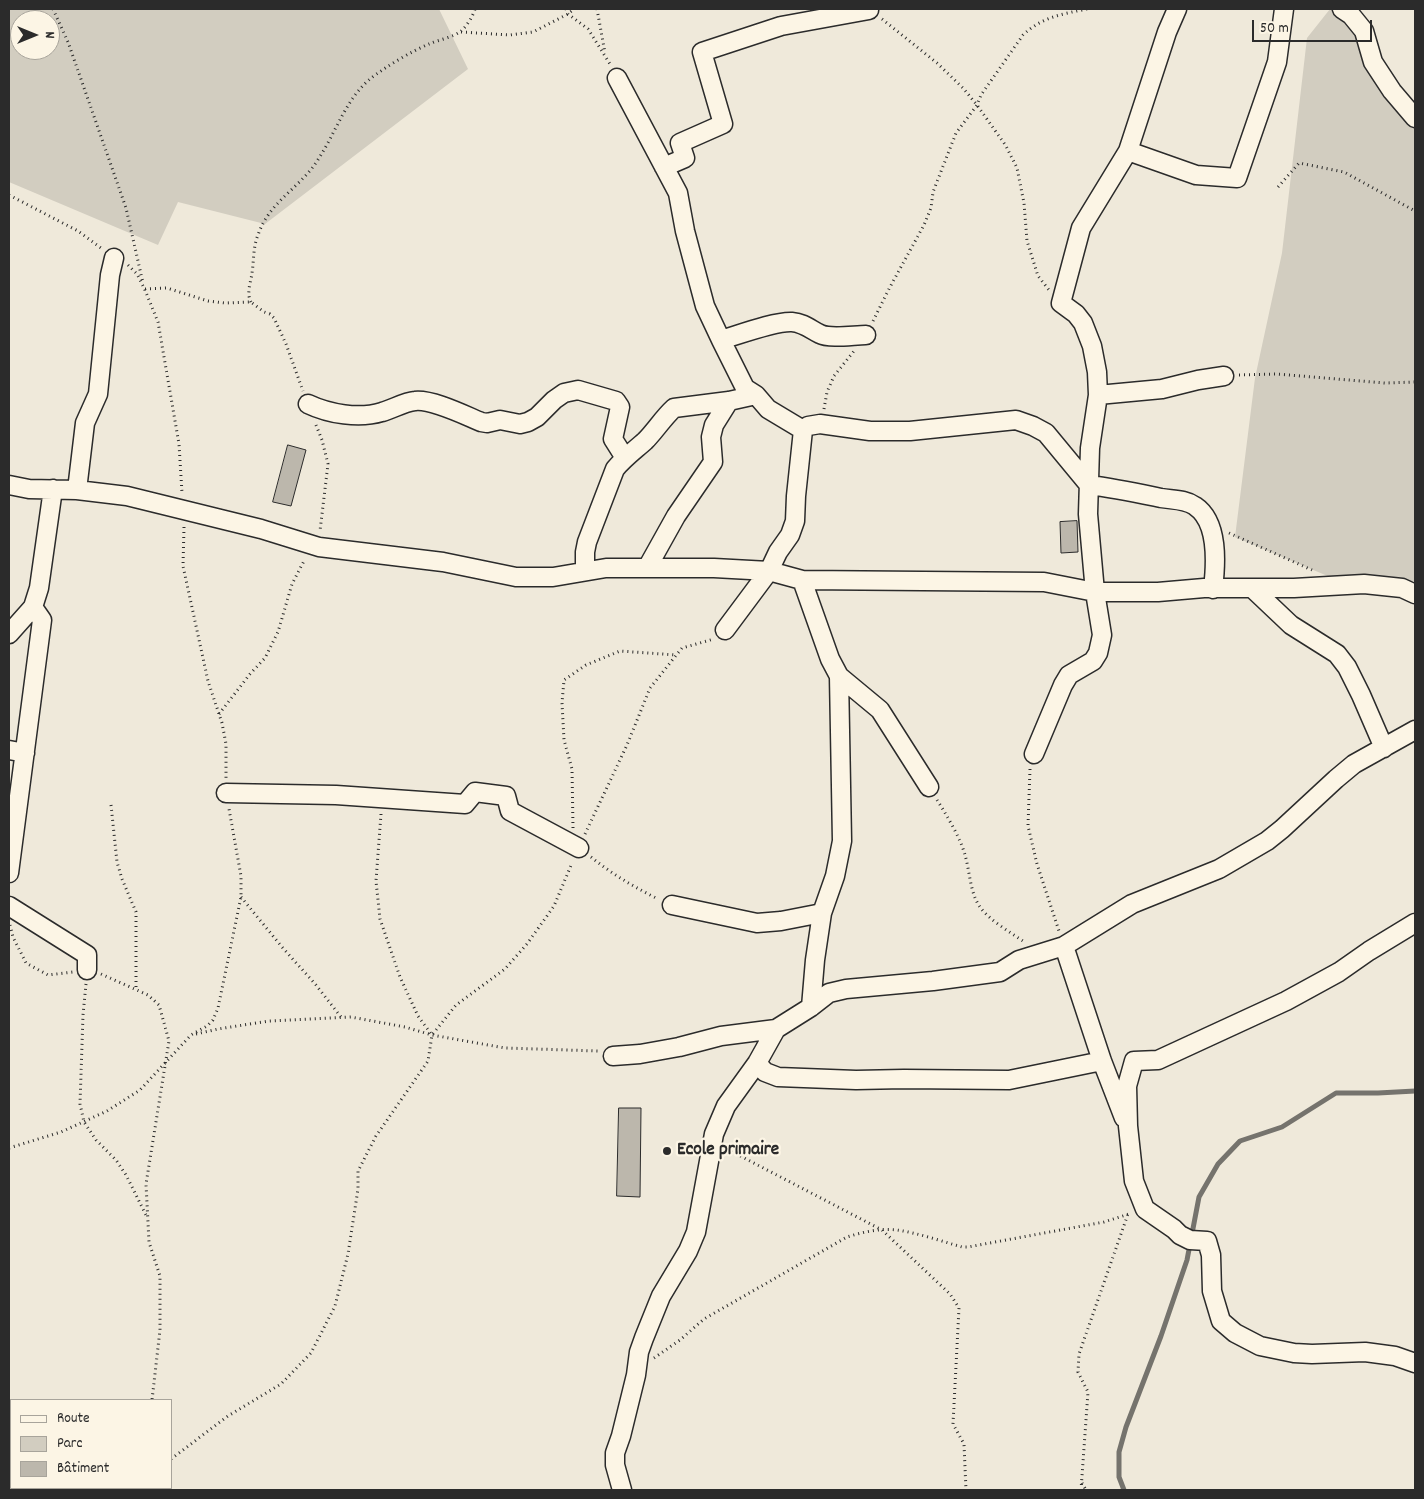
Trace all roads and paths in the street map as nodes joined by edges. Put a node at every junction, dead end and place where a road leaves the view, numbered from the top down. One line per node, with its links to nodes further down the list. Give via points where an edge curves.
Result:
1 (52, 9): 23 (path, via 68,42 126,208)
2 (475, 9): 12 (path)
3 (566, 9): 11 (path)
4 (574, 9): 11 (path)
5 (597, 9): 13 (path)
6 (1087, 9): 15 (path, via 1057,14 1030,28)
7 (1177, 9): 17 (street)
8 (1284, 9): 17 (street, via 1277,62 1237,178 1196,175)
9 (1342, 9): 16 (street, via 1364,31 1373,62)
10 (872, 12): 15 (path, via 937,63); 18 (street, via 782,26 702,52 723,124 680,143 685,158)
11 (568, 14): 12 (path, via 533,32 510,35); 13 (path, via 588,29)
12 (460, 32): 24 (path, via 406,56 370,79 353,96 310,172 275,204 265,219 254,249 248,298)
13 (605, 56): 14 (path)
14 (617, 78): 18 (street)
15 (977, 105): 25 (path, via 1006,146 1017,168 1024,203 1026,241 1038,276); 26 (path, via 956,133 924,225)
16 (1415, 117)
17 (1128, 151): 25 (street, via 1081,228)
18 (664, 167): 27 (street, via 678,193 705,306)
19 (1278, 187): 21 (path, via 1299,163 1319,166 1344,172)
20 (9, 196): 22 (path, via 78,231)
21 (1415, 211)
22 (114, 258): 23 (path, via 130,266); 39 (street, via 98,394 84,423)
23 (145, 290): 24 (path, via 159,287 208,301); 40 (path, via 158,322 168,376)
24 (251, 302): 33 (path, via 274,318)
25 (1062, 303): 31 (street, via 1083,323 1092,346)
26 (866, 335): 27 (street, via 821,335 802,324 789,322); 34 (path, via 834,376)
27 (721, 340): 30 (street, via 745,388)
28 (1224, 376): 29 (path, via 1278,374 1385,383); 31 (street, via 1162,389)
29 (1415, 382)
30 (756, 395): 32 (street); 34 (street, via 768,408)
31 (1098, 395): 37 (street, via 1090,448)
32 (729, 401): 35 (street, via 674,408); 43 (street, via 714,425 711,437 713,462 676,516)
33 (308, 404): 35 (street, via 336,412 367,415 415,401 429,402 481,422 500,420 520,424 537,417 564,393 578,390 616,401 620,407 612,439); 42 (path, via 328,464)
34 (811, 427): 37 (street, via 910,431 1016,420 1046,433); 46 (street, via 796,496 795,521)
35 (625, 458): 45 (street, via 616,469 591,530 584,552)
36 (9, 485): 38 (street)
37 (1089, 485): 41 (street, via 1182,500 1196,506); 50 (street, via 1088,514)
38 (53, 489): 39 (street); 52 (street, via 39,588)
39 (77, 490): 40 (street, via 127,496)
40 (185, 511): 42 (street); 57 (path, via 183,566 208,681)
41 (1209, 521): 44 (path, via 1235,537); 48 (street, via 1215,553)
42 (318, 547): 45 (street, via 443,562 516,577 553,577); 57 (path, via 304,560 292,584 278,632 265,658)
43 (647, 568): 45 (street); 46 (street)
44 (1313, 570)
45 (584, 571)
46 (769, 571): 47 (street); 53 (street)
47 (802, 580): 50 (street, via 1044,582); 56 (street)
48 (1213, 589): 49 (street); 50 (street)
49 (1253, 589): 51 (street, via 1364,584 1402,588); 59 (street, via 1292,625 1337,654 1347,667)
50 (1095, 592): 61 (street, via 1102,636 1098,653 1093,661 1069,675)
51 (1415, 594)
52 (33, 607): 54 (street); 60 (street, via 42,620)
53 (725, 630): 55 (path, via 720,637 682,648)
54 (9, 634)
55 (677, 655): 66 (path, via 650,688); 66 (path, via 620,651 586,665 564,680 564,740 572,769 573,830)
56 (839, 676): 62 (street, via 880,710); 71 (street, via 842,841 835,876)
57 (219, 714): 63 (path, via 226,744)
58 (1415, 730): 59 (street)
59 (1384, 748): 74 (street, via 1336,778 1267,841 1219,869 1132,904)
60 (17, 751): 67 (street)
61 (1034, 754): 74 (path, via 1030,763 1028,826)
62 (929, 787): 75 (path, via 945,811 965,853 980,908)
63 (226, 793): 64 (street); 68 (path, via 240,876)
64 (382, 798): 66 (street, via 465,804 474,792 506,796 510,811); 82 (path, via 376,881 380,919 400,977 418,1016)
65 (111, 805): 77 (path, via 117,862 136,912)
66 (579, 848): 69 (path, via 611,873); 82 (path, via 554,906 527,944 505,969 456,1006)
67 (9, 873)
68 (240, 896): 79 (path); 81 (path, via 218,1008 207,1026)
69 (672, 905): 71 (street, via 757,923)
70 (9, 906): 76 (street, via 87,955)
71 (822, 913): 78 (street)
72 (9, 920): 76 (path, via 13,937 26,963 48,975)
73 (1415, 923): 88 (street, via 1286,1001 1158,1060 1134,1061 1127,1086)
74 (1064, 946): 75 (street); 84 (street)
75 (1040, 953): 78 (street, via 1019,960 1000,972 846,989 829,993)
76 (87, 970): 77 (path); 87 (path, via 80,1104)
77 (136, 989): 85 (path, via 159,1005 169,1041)
78 (811, 1006): 80 (street)
79 (341, 1017): 81 (path, via 269,1021); 82 (path, via 405,1027)
80 (776, 1029): 83 (street); 86 (street)
81 (191, 1035): 85 (path)
82 (432, 1035): 83 (path, via 505,1048 596,1050); 98 (path, via 428,1061 376,1136 358,1171 348,1254 335,1306 311,1353 281,1384 228,1416)
83 (613, 1056)
84 (1102, 1061): 86 (street, via 1009,1080 778,1077 764,1072); 88 (street)
85 (165, 1064): 87 (path, via 140,1090); 93 (path, via 146,1184)
86 (757, 1064): 89 (street, via 726,1106)
87 (84, 1122): 90 (path); 93 (path, via 126,1175)
88 (1128, 1126): 91 (street)
89 (714, 1134): 94 (path, via 720,1144); 100 (street, via 696,1232 688,1252 661,1296 639,1352 615,1453)
90 (9, 1148)
91 (1134, 1181): 92 (path); 96 (street, via 1145,1209 1180,1235 1190,1240 1207,1241 1211,1255 1212,1291 1221,1321 1235,1333 1260,1346 1294,1353 1365,1352 1395,1356)
92 (1129, 1214): 94 (path, via 1104,1222 968,1247 898,1230); 99 (path, via 1079,1354 1078,1372 1088,1392)
93 (148, 1220): 97 (path, via 149,1242 160,1276 160,1330)
94 (882, 1230): 95 (path, via 846,1237 704,1319); 101 (path, via 950,1294 959,1308 953,1424 964,1444)
95 (649, 1363)
96 (1415, 1363)
97 (152, 1399)
98 (172, 1457)
99 (1082, 1483): 102 (path); 103 (path)
100 (622, 1490)
101 (966, 1490)
102 (1080, 1490)
103 (1086, 1490)

